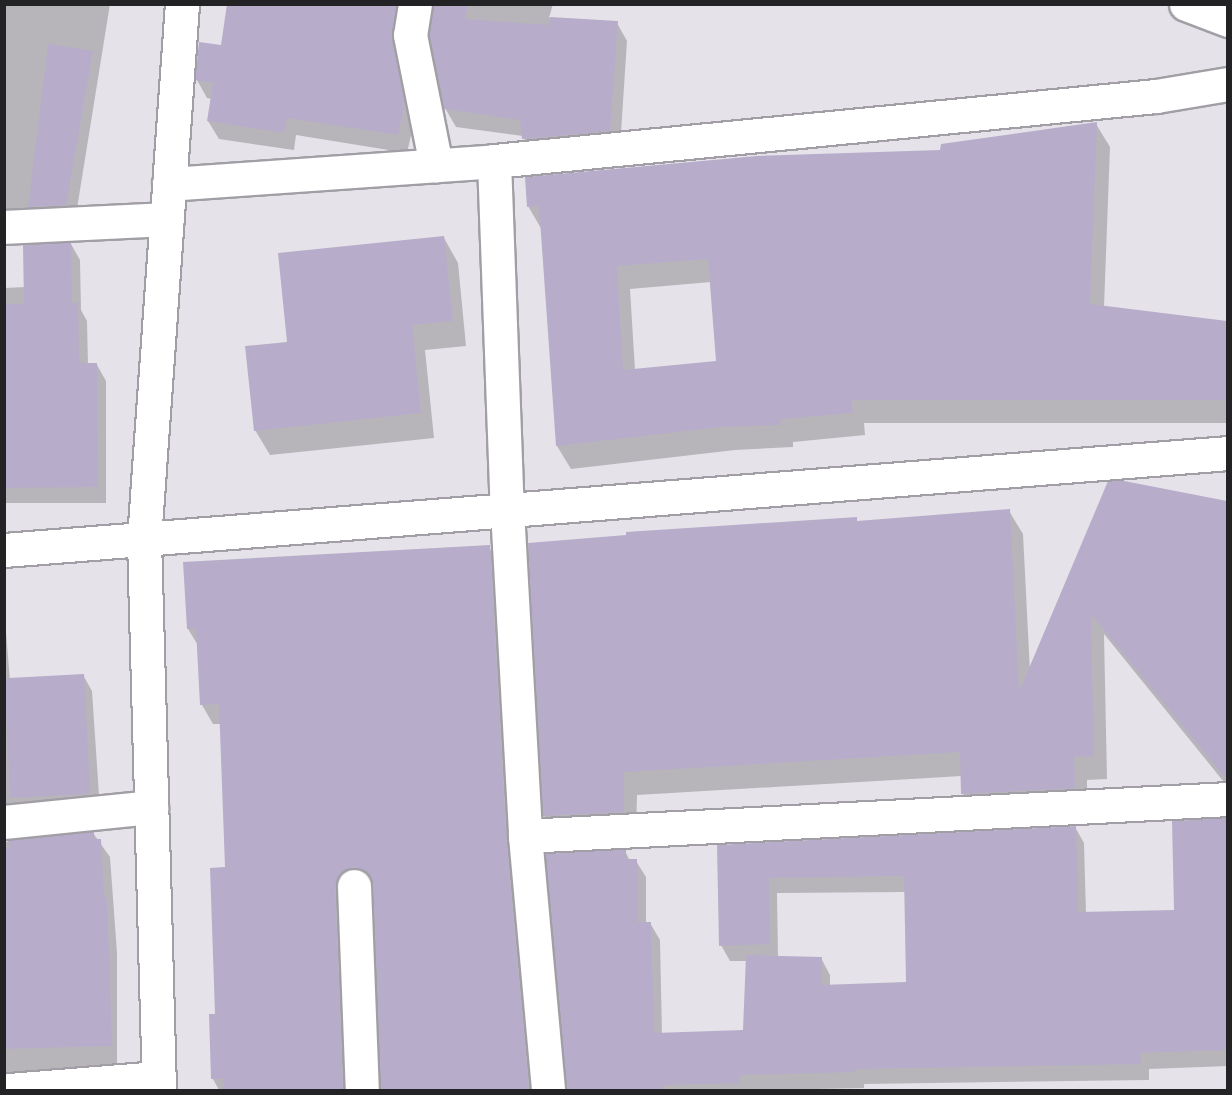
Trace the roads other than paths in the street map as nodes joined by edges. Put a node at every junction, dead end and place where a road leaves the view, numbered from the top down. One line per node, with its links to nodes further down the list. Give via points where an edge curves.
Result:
1 (182, 4): 8 (street)
2 (415, 4): 7 (street, via 410,35)
3 (1186, 4): 4 (street)
4 (1227, 20)
5 (1227, 84): 6 (street, via 1156,96)
6 (494, 161): 7 (street); 12 (street)
7 (436, 165): 8 (street)
8 (169, 184): 9 (street)
9 (167, 219): 10 (street); 13 (street)
10 (4, 227)
11 (1227, 453): 12 (street)
12 (507, 510): 13 (street); 18 (street)
13 (144, 539): 14 (street); 16 (street)
14 (4, 550)
15 (1227, 800): 18 (street)
16 (151, 807): 17 (street); 20 (street)
17 (4, 822)
18 (525, 836): 23 (street)
19 (354, 886): 22 (street)
20 (159, 1084): 21 (street)
21 (9, 1090)
22 (362, 1090)
23 (548, 1090)

